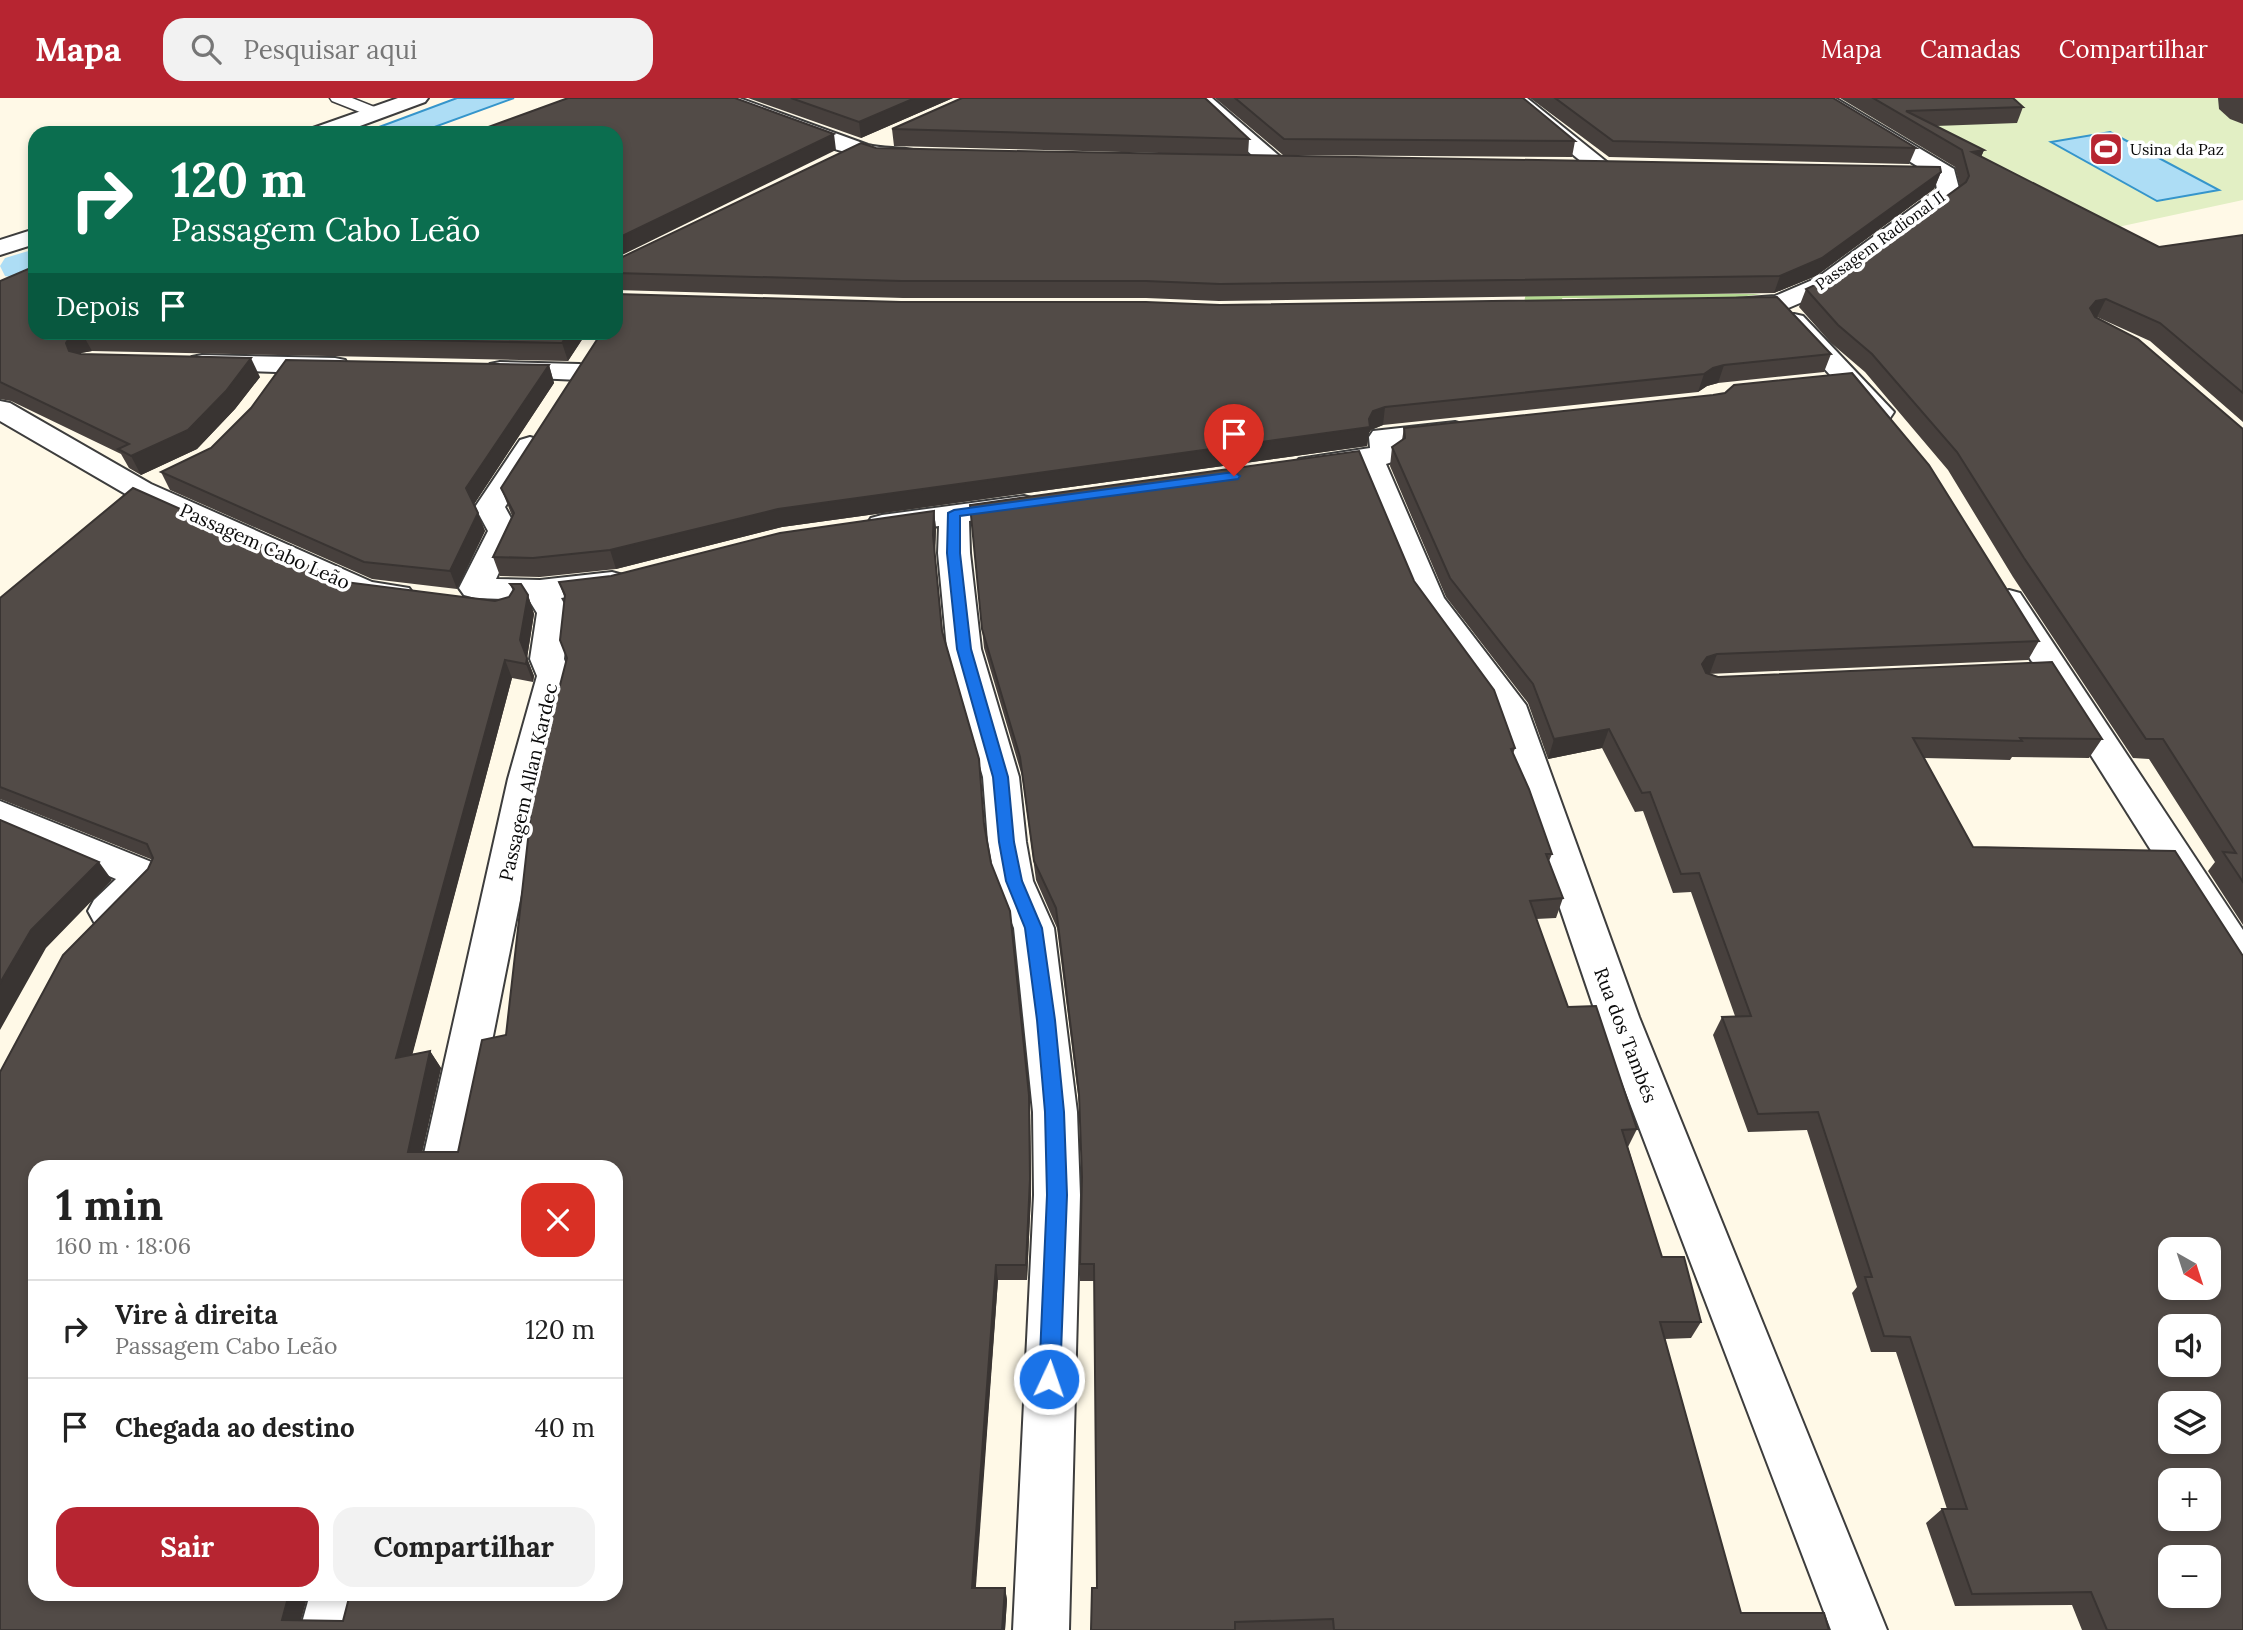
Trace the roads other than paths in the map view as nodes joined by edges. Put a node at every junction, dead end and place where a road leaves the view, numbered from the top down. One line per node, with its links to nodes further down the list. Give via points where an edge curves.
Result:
1 (338, 98): 7 (lane)
2 (418, 98): 7 (street)
3 (720, 98): 10 (street)
4 (1200, 98): 14 (street)
5 (1514, 98): 17 (street)
6 (1820, 98): 20 (street)
7 (376, 113): 8 (street)
8 (340, 126)
9 (895, 135): 10 (street)
10 (860, 150): 11 (street, via 878,155); 12 (street)
11 (933, 156)
12 (836, 162)
13 (1249, 164): 14 (street)
14 (1276, 165): 15 (street)
15 (1303, 166)
16 (1561, 167): 17 (street)
17 (1602, 167): 18 (street)
18 (1630, 168)
19 (1905, 173): 20 (street)
20 (1946, 174): 23 (street, Passagem Radional II, via 1949,192 1826,283)
21 (28, 239): 22 (street)
22 (0, 248)
23 (1779, 304): 24 (street, Passagem Radional II); 30 (street)
24 (1709, 305)
25 (175, 363): 26 (street)
26 (286, 364): 27 (street); 32 (street)
27 (356, 366)
28 (481, 369): 29 (street)
29 (578, 373)
30 (1853, 380): 31 (street); 36 (street)
31 (1811, 384)
32 (262, 396)
33 (0, 409): 40 (street, Passagem Cabo Leão)
34 (1488, 427): 37 (street, via 1383,437 1385,455)
35 (542, 428): 46 (street, via 490,506 503,531 475,589)
36 (1902, 439)
37 (1368, 456): 38 (street); 54 (street, Rua dos Tambés, via 1429,600 1509,705 1618,1017)
38 (1288, 468)
39 (175, 473): 40 (street)
40 (130, 498): 46 (street, Passagem Cabo Leão, via 365,591 439,600)
41 (1047, 502): 42 (street)
42 (954, 513): 43 (street); 53 (street, via 964,649 1001,777 1014,881 1034,928 1055,1112 1057,1195)
43 (861, 527)
44 (642, 575): 46 (street, Passagem Cabo Leão)
45 (1995, 578): 49 (street, via 2041,672)
46 (546, 601): 50 (street, Passagem Allan Kardec, via 547,659 554,676 526,779)
47 (0, 814): 48 (street, via 145,875)
48 (85, 934)
49 (2243, 963)
50 (445, 1160)
51 (336, 1601): 52 (street)
52 (328, 1630)
53 (1041, 1630)
54 (1860, 1630)

